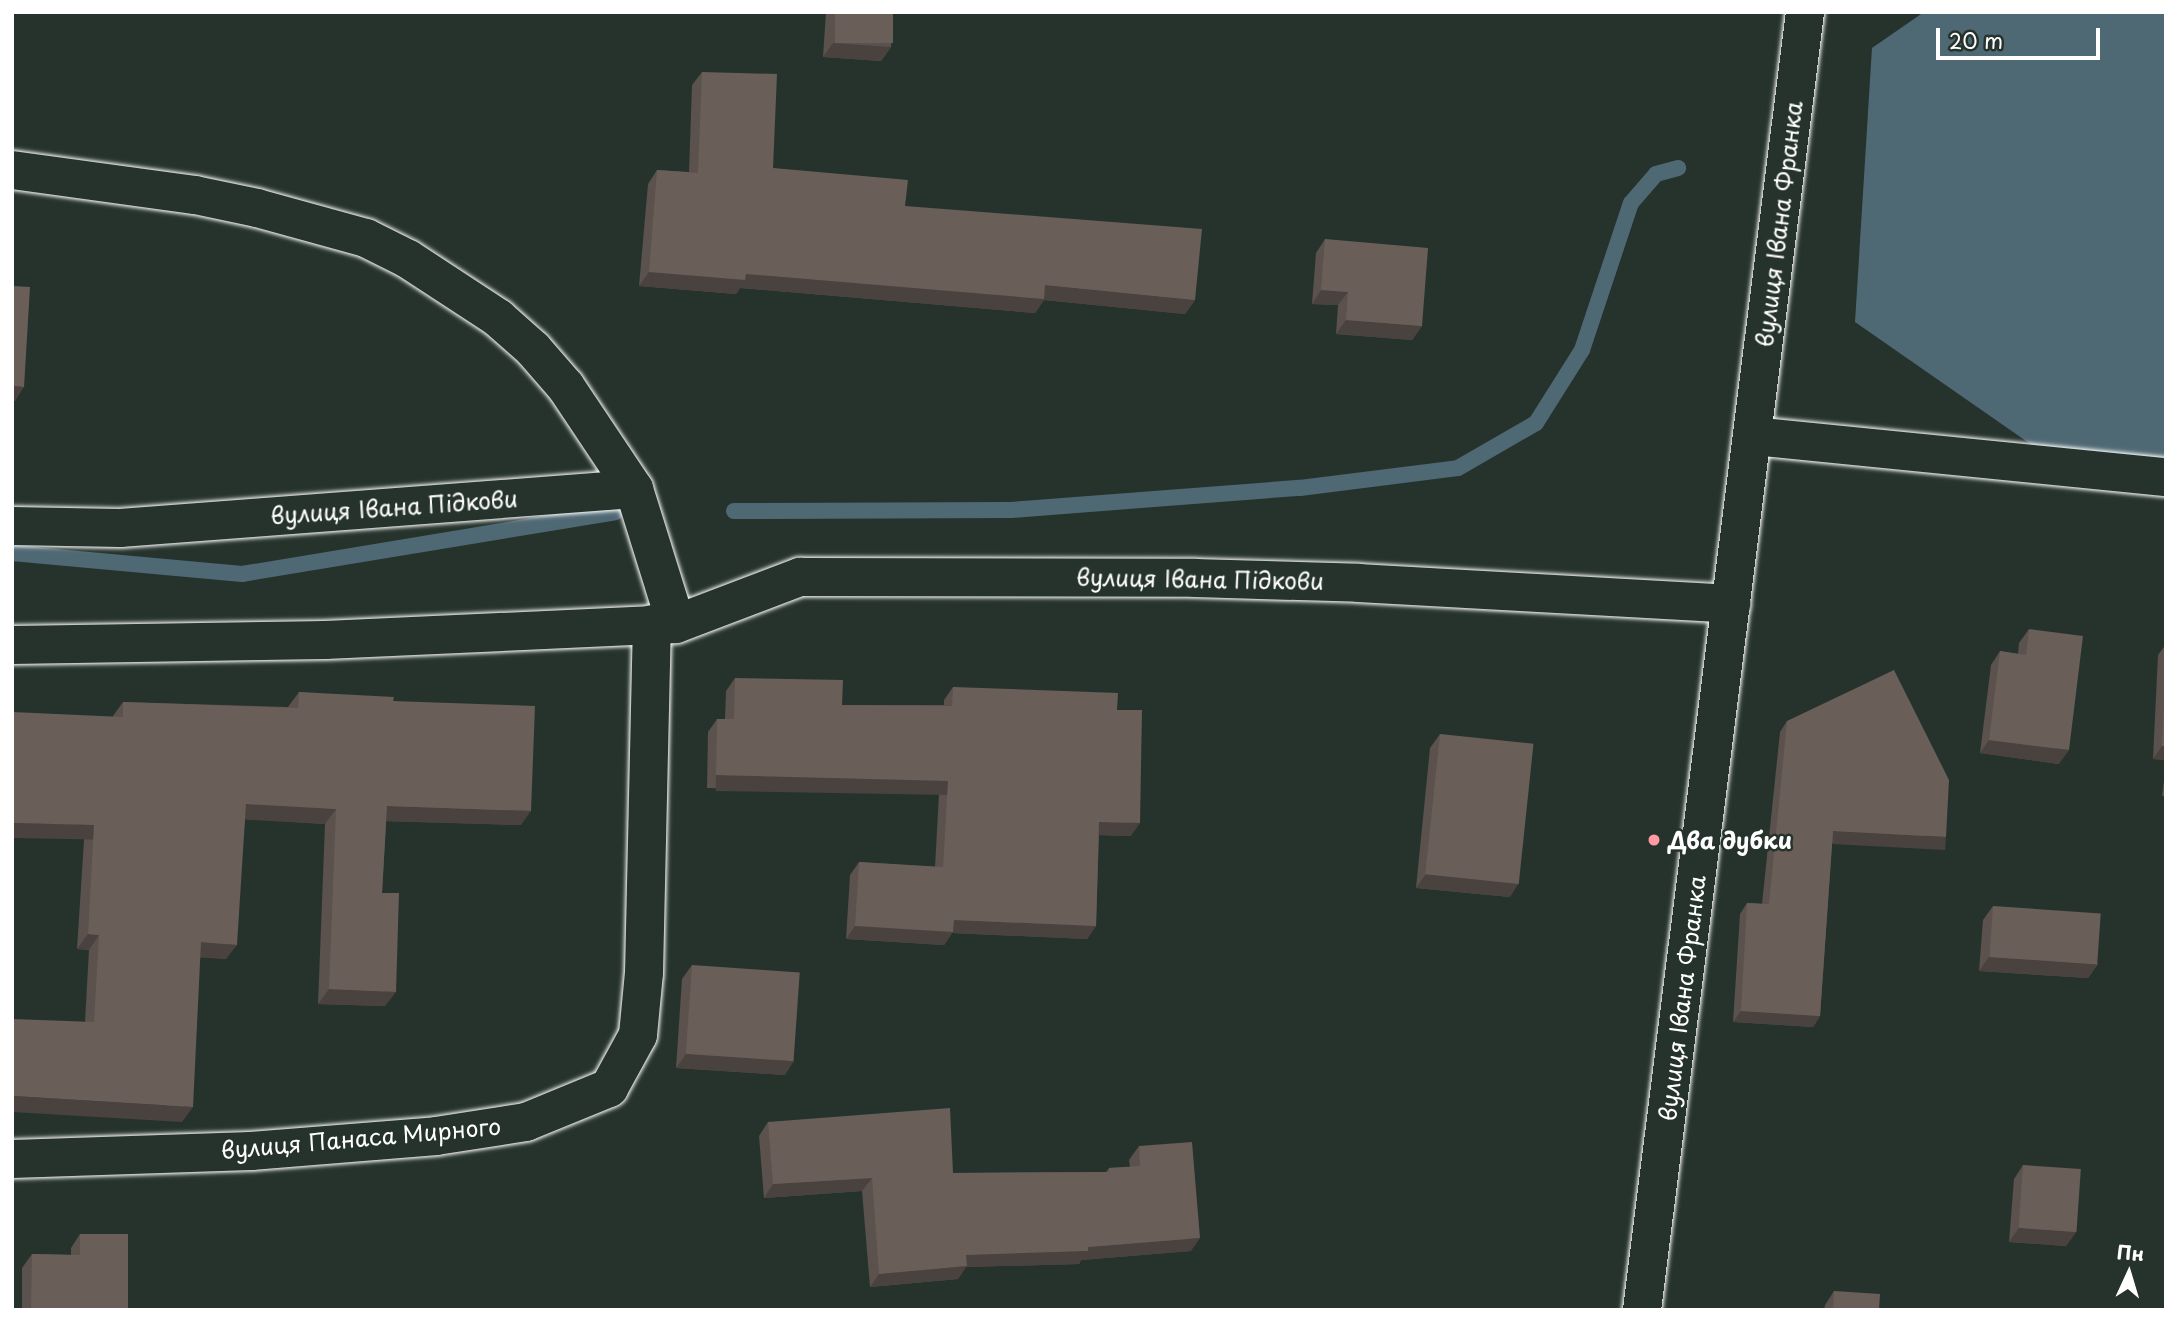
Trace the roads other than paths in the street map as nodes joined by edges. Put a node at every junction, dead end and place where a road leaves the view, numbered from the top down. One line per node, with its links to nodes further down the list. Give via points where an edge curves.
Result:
1 (1805, 12): 3 (street, вулиця Івана Франка)
2 (12, 170): 5 (street, via 257,208 366,238 408,259 498,318 533,349 566,387)
3 (1754, 436): 4 (street); 7 (street, вулиця Івана Франка)
4 (2166, 477)
5 (634, 489): 6 (street, вулиця Івана Підкови, via 120,528); 8 (street)
6 (12, 527)
7 (1731, 604): 8 (street, вулиця Івана Підкови, via 1209,578 800,577); 11 (street, вулиця Івана Франка)
8 (664, 624): 9 (street, вулиця Івана Підкови, via 325,639); 10 (street, вулиця Панаса Мирного, via 638,1035 609,1088 526,1122 436,1136 251,1151)
9 (12, 645)
10 (12, 1159)
11 (1642, 1310)

